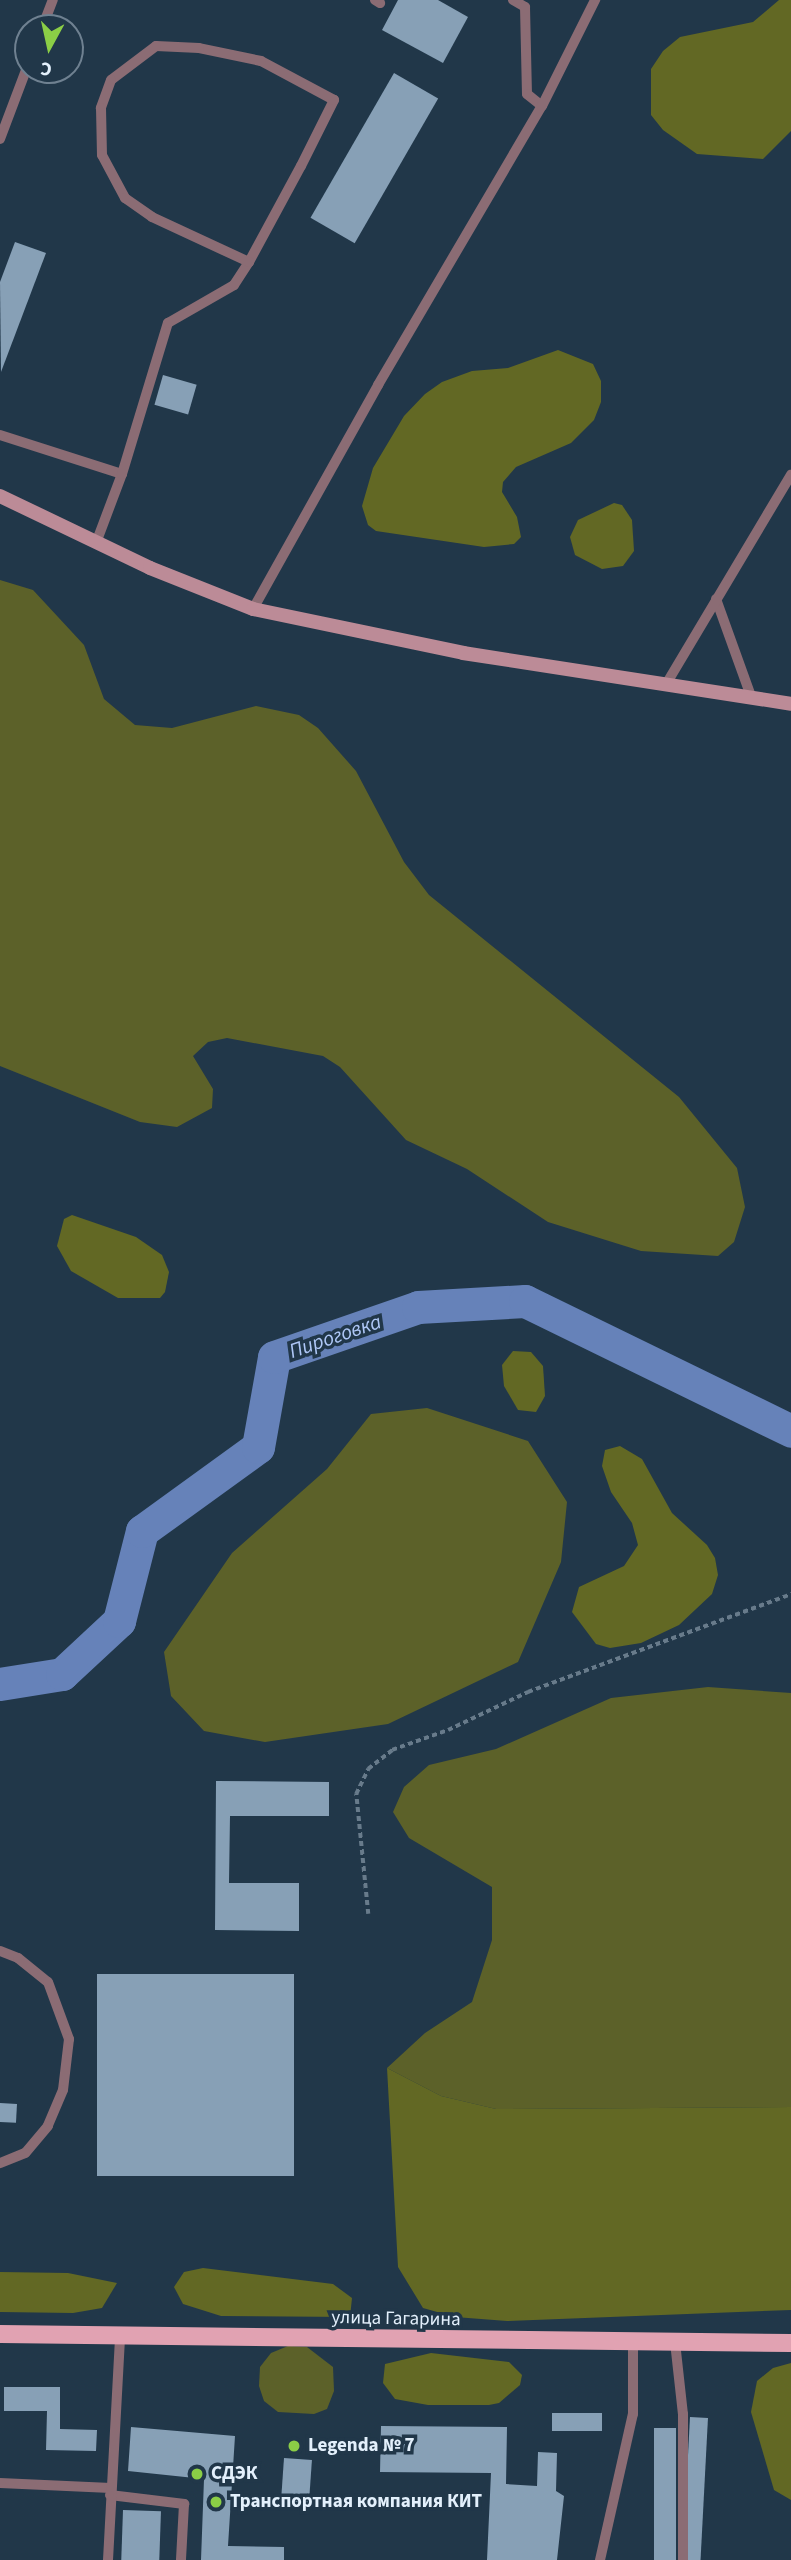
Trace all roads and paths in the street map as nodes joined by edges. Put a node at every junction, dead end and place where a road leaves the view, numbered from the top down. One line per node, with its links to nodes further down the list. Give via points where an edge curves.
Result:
1 (513, 0): 3 (lane)
2 (595, 0): 5 (lane)
3 (528, 4): 5 (lane, via 527,94)
4 (21, 84): 6 (lane)
5 (542, 106): 14 (lane, via 377,385)
6 (0, 139)
7 (249, 262): 7 (lane, via 124,198 102,155 101,108 111,80 156,46 199,48 261,61 334,100); 9 (lane, via 234,285 168,323)
8 (0, 435): 9 (lane)
9 (122, 474): 12 (lane)
10 (791, 475): 13 (lane)
11 (0, 496): 12 (main road)
12 (96, 543): 14 (main road)
13 (716, 599): 15 (lane); 16 (lane)
14 (254, 609): 15 (main road, via 451,651)
15 (665, 686): 16 (main road)
16 (752, 699): 17 (main road)
17 (791, 704)
18 (791, 1594): 19 (path, via 528,1692 449,1730 392,1750 368,1769 356,1794)
19 (368, 1914)
20 (0, 1951): 21 (lane, via 18,1958 48,1982 69,2039 63,2090 48,2126 25,2153)
21 (0, 2163)
22 (0, 2334): 23 (main road, улица Гагарина)
23 (120, 2336): 24 (main road, улица Гагарина); 28 (lane)
24 (633, 2342): 25 (main road, улица Гагарина); 31 (lane, via 632,2414)
25 (675, 2343): 26 (main road, улица Гагарина); 32 (lane, via 683,2414)
26 (791, 2343)
27 (0, 2483): 28 (lane)
28 (111, 2491): 29 (lane); 30 (lane, via 184,2504)
29 (108, 2560)
30 (181, 2560)
31 (600, 2560)
32 (683, 2560)

